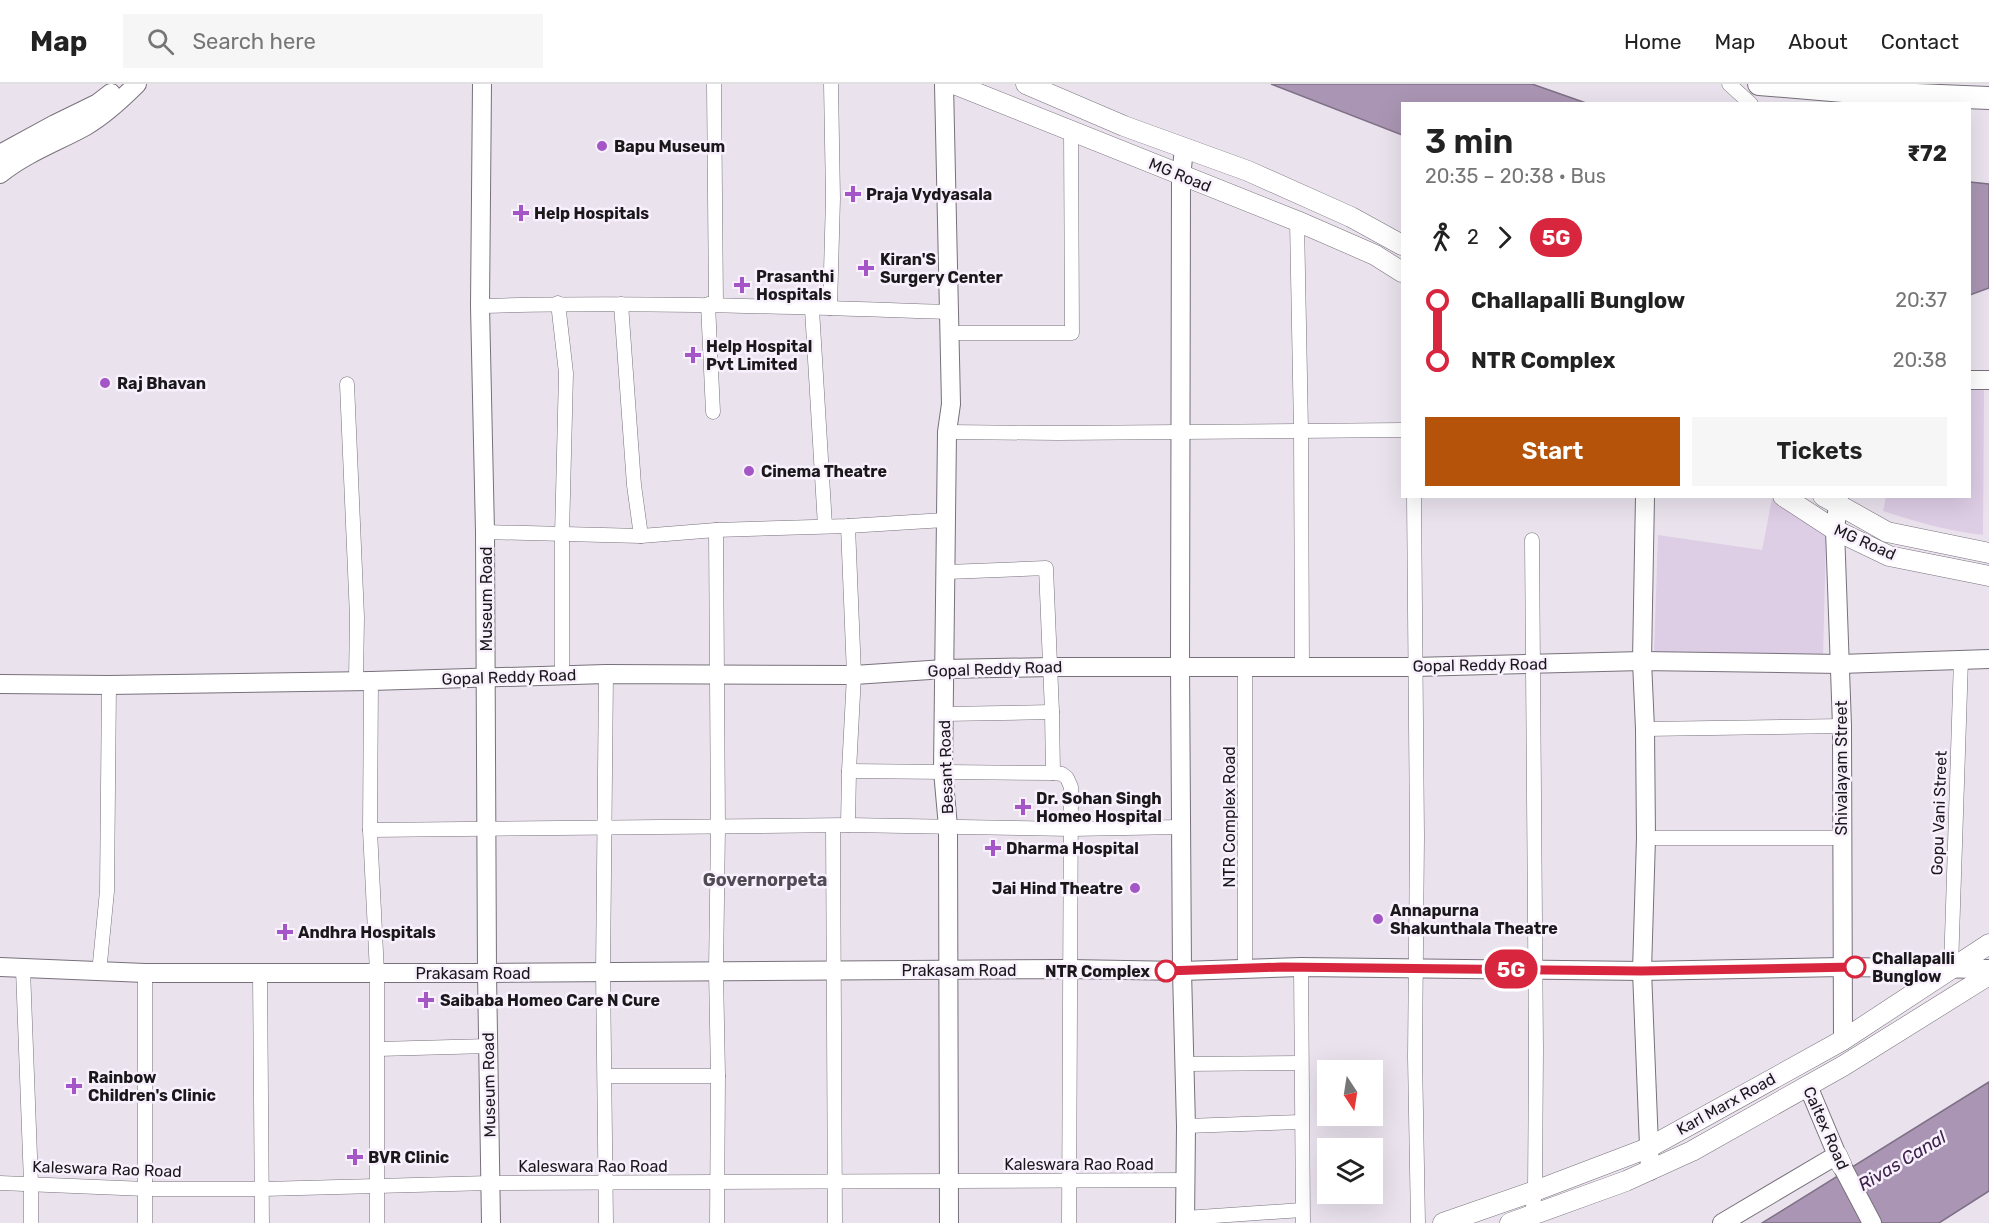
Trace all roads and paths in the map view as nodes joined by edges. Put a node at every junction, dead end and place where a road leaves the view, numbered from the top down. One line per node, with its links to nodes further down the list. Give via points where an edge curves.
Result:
1 (121, 84): 16 (street, via 98,103)
2 (137, 84): 17 (street, via 108,111)
3 (482, 84): 25 (street, Museum Road)
4 (714, 84): 24 (street)
5 (831, 84): 26 (street)
6 (944, 84): 28 (street, Besant Road)
7 (954, 84): 14 (main road, MG Road)
8 (1026, 84): 15 (main road, MG Road)
9 (1729, 84): 13 (street)
10 (1759, 84): 12 (highway)
11 (1989, 98): 12 (highway)
12 (1923, 100)
13 (1749, 102)
14 (1071, 130): 18 (main road, MG Road); 29 (street, via 1072,333)
15 (1184, 148): 18 (street); 20 (main road, MG Road, via 1306,196)
16 (0, 154)
17 (0, 174)
18 (1181, 177): 19 (main road, MG Road); 36 (street)
19 (1297, 221): 21 (main road, MG Road, via 1375,255); 34 (street)
20 (1401, 244)
21 (1401, 271)
22 (558, 303): 23 (street); 25 (street); 48 (street, via 566,373)
23 (621, 304): 24 (street); 49 (street)
24 (712, 305): 27 (street); 33 (street)
25 (480, 306): 47 (street, Museum Road)
26 (830, 308): 27 (street); 28 (street)
27 (812, 309): 43 (street)
28 (950, 312): 29 (street, Besant Road)
29 (950, 333): 37 (street, Besant Road, via 951,404)
30 (1971, 380): 31 (street)
31 (1989, 380)
32 (347, 384): 70 (street, via 357,617)
33 (714, 412)
34 (1301, 430): 35 (street); 36 (street); 61 (street)
35 (1401, 430)
36 (1180, 431): 37 (street); 59 (street)
37 (947, 432): 42 (street, Besant Road)
38 (1414, 498): 63 (street)
39 (1645, 498): 56 (street)
40 (1786, 498): 46 (main road, MG Road)
41 (1833, 500): 46 (street, Shivalayam Street); 51 (main road, MG Road, via 1887,531)
42 (945, 520): 44 (street); 52 (street, Besant Road)
43 (825, 526): 44 (street); 45 (street)
44 (848, 526): 67 (street)
45 (716, 530): 49 (street); 66 (street)
46 (1835, 530): 53 (main road, MG Road, via 1889,556); 58 (street, Shivalayam Street)
47 (485, 532): 48 (street); 69 (street, Museum Road)
48 (562, 535): 49 (street); 68 (street)
49 (641, 536)
50 (1532, 540): 57 (street)
51 (1989, 553)
52 (946, 572): 62 (street, via 1046,568); 64 (street, Besant Road)
53 (1989, 576)
54 (1961, 659): 55 (street, Gopal Reddy Road); 58 (street, Gopal Reddy Road); 97 (street, Gopu Vani Street)
55 (1989, 659)
56 (1642, 661): 57 (street, Gopal Reddy Road); 58 (street, Gopal Reddy Road); 76 (street)
57 (1532, 663): 63 (street, Gopal Reddy Road); 96 (street)
58 (1840, 664): 75 (street, Shivalayam Street)
59 (1180, 666): 60 (street, Gopal Reddy Road); 62 (street, Gopal Reddy Road); 85 (street)
60 (1245, 666): 61 (street, Gopal Reddy Road); 95 (street, NTR Complex Road)
61 (1302, 666): 63 (street, Gopal Reddy Road)
62 (1051, 667): 64 (street, Gopal Reddy Road); 73 (street)
63 (1414, 667): 100 (street)
64 (945, 669): 67 (street, Gopal Reddy Road); 74 (street, Besant Road)
65 (606, 674): 66 (street, Gopal Reddy Road); 68 (street, Gopal Reddy Road); 82 (street)
66 (717, 674): 67 (street, Gopal Reddy Road); 83 (street)
67 (854, 675): 77 (street)
68 (562, 676): 69 (street, Gopal Reddy Road)
69 (486, 678): 70 (street, Gopal Reddy Road); 86 (street, Museum Road)
70 (364, 681): 72 (street, Gopal Reddy Road); 88 (street)
71 (0, 684): 72 (street, Gopal Reddy Road)
72 (109, 685): 108 (street, via 106,891)
73 (1052, 712): 74 (street); 79 (street)
74 (944, 714): 78 (street, Besant Road)
75 (1842, 726): 76 (street); 90 (street, Shivalayam Street)
76 (1645, 729): 89 (street)
77 (849, 771): 78 (street); 80 (street)
78 (944, 771): 79 (street); 84 (street, Besant Road)
79 (1053, 773): 87 (street, via 1062,774 1071,787)
80 (849, 825): 81 (street); 84 (street)
81 (833, 826): 83 (street); 102 (street)
82 (604, 827): 83 (street); 86 (street); 107 (street)
83 (718, 827): 104 (street)
84 (948, 827): 87 (street); 103 (street, Besant Road)
85 (1181, 827): 87 (street); 105 (street)
86 (488, 828): 88 (street); 112 (street, Museum Road)
87 (1071, 829): 99 (street)
88 (370, 830): 111 (street)
89 (1646, 838): 90 (street); 106 (street)
90 (1842, 838): 94 (street, Shivalayam Street)
91 (1989, 944): 97 (main road, Karl Marx Road)
92 (0, 967): 98 (street, Prakasam Road)
93 (1301, 967): 95 (street, Prakasam Road); 100 (street, Prakasam Road); 117 (street)
94 (1842, 967): 97 (street, Prakasam Road); 106 (street, Prakasam Road); 114 (street, Shivalayam Street)
95 (1245, 968): 105 (street, Prakasam Road)
96 (1534, 968): 100 (street, Prakasam Road); 106 (street, Prakasam Road); 140 (street)
97 (1951, 968): 101 (street, Prakasam Road); 114 (main road, Karl Marx Road)
98 (23, 969): 108 (street, Prakasam Road); 133 (street)
99 (1069, 969): 103 (street, Prakasam Road); 105 (street, Prakasam Road); 132 (street)
100 (1415, 969): 154 (street)
101 (1989, 969)
102 (833, 970): 103 (street, Prakasam Road); 104 (street, Prakasam Road); 130 (street)
103 (947, 970): 131 (street, Besant Road)
104 (716, 971): 107 (street, Prakasam Road); 121 (street)
105 (1182, 971): 118 (street)
106 (1642, 971): 125 (street)
107 (603, 972): 112 (street, Prakasam Road); 120 (street)
108 (99, 973): 109 (street, Prakasam Road)
109 (145, 973): 110 (street, Prakasam Road); 138 (street)
110 (260, 973): 111 (street, Prakasam Road); 139 (street)
111 (377, 973): 112 (street, Prakasam Road); 116 (street)
112 (487, 973): 115 (street, Museum Road)
113 (1989, 975): 122 (main road, Karl Marx Road)
114 (1843, 1040): 119 (main road, Karl Marx Road)
115 (489, 1046): 116 (street); 134 (street, Museum Road)
116 (378, 1049): 137 (street)
117 (1301, 1063): 118 (street); 123 (street)
118 (1185, 1064): 124 (street)
119 (1797, 1065): 122 (main road, Caltex Road); 125 (main road, Karl Marx Road)
120 (605, 1076): 121 (street); 135 (street)
121 (718, 1076): 129 (street)
122 (1808, 1086): 126 (street, Caltex Road); 127 (main road, Karl Marx Road)
123 (1301, 1122): 124 (street); 142 (street)
124 (1186, 1126): 128 (street)
125 (1648, 1148): 127 (street); 140 (main road, Karl Marx Road)
126 (1839, 1160): 157 (street); 158 (street, Caltex Road)
127 (1650, 1171): 141 (main road, Karl Marx Road)
128 (1185, 1180): 132 (street, Kaleswara Rao Road); 143 (street)
129 (716, 1181): 130 (street, Kaleswara Rao Road); 135 (street, Kaleswara Rao Road); 150 (street)
130 (835, 1181): 131 (street, Kaleswara Rao Road); 151 (street)
131 (950, 1181): 132 (street, Kaleswara Rao Road); 152 (street, Besant Road)
132 (1069, 1182): 153 (street)
133 (31, 1183): 136 (street, Kaleswara Rao Road); 138 (street, Kaleswara Rao Road); 144 (street)
134 (490, 1183): 135 (street, Kaleswara Rao Road); 137 (street, Kaleswara Rao Road); 148 (street, Museum Road)
135 (606, 1183): 149 (street)
136 (0, 1184)
137 (377, 1186): 139 (street, Kaleswara Rao Road); 147 (street)
138 (146, 1189): 139 (street, Kaleswara Rao Road); 145 (street)
139 (263, 1189): 146 (street)
140 (1535, 1191): 141 (street); 155 (main road, Karl Marx Road)
141 (1532, 1215): 156 (main road, Karl Marx Road)
142 (1303, 1216): 143 (street)
143 (1185, 1220)
144 (30, 1223)
145 (145, 1223)
146 (262, 1223)
147 (377, 1223)
148 (491, 1223)
149 (606, 1223)
150 (717, 1223)
151 (835, 1223)
152 (949, 1223)
153 (1069, 1223)
154 (1418, 1223)
155 (1443, 1223)
156 (1510, 1223)
157 (1722, 1223)
158 (1872, 1223)

